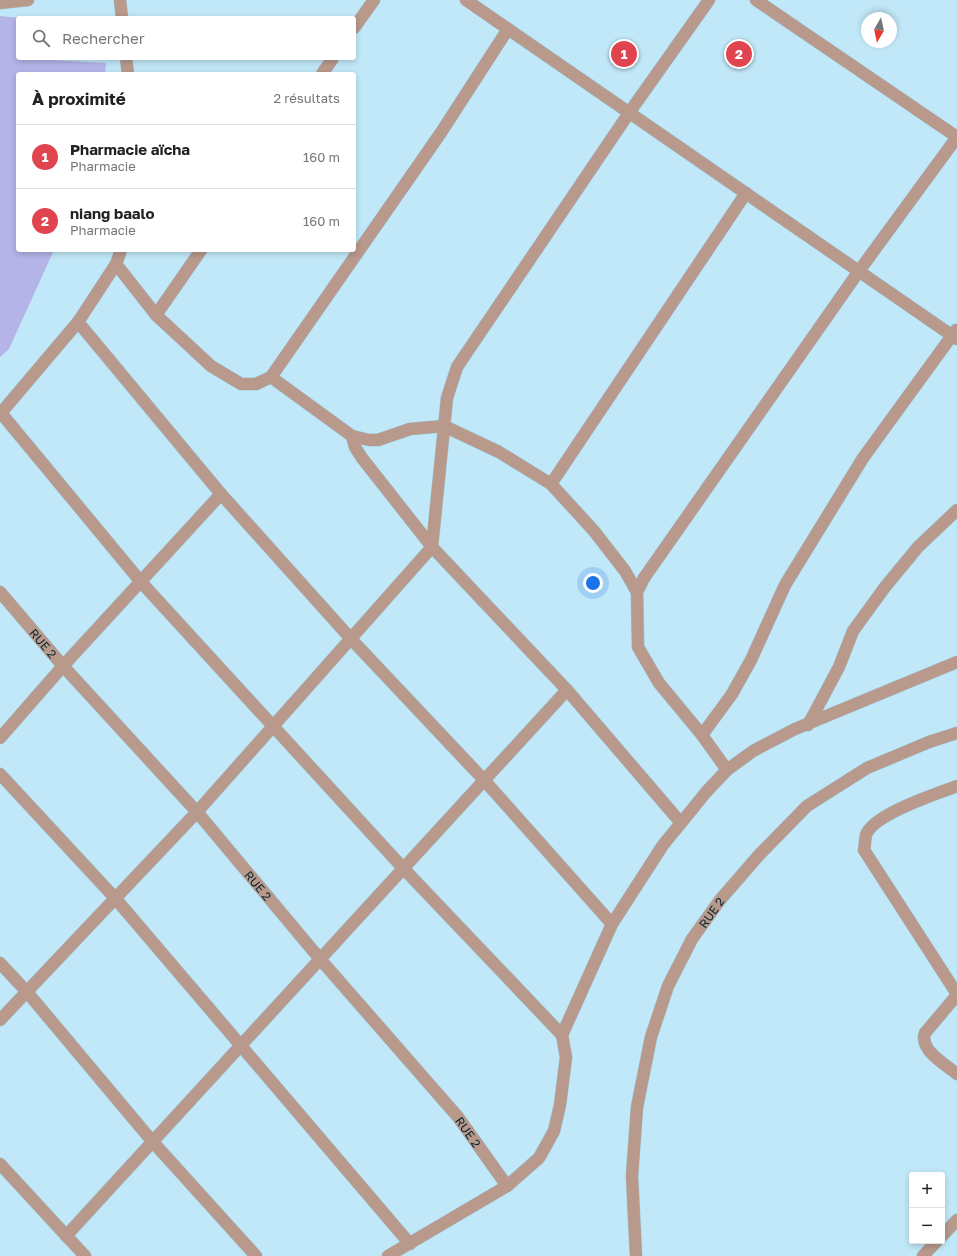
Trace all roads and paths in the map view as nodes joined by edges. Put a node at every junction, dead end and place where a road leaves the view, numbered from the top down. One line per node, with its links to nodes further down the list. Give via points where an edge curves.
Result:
1 (28, 0): 7 (street)
2 (120, 0): 8 (street)
3 (374, 0): 9 (street)
4 (466, 0): 10 (street)
5 (709, 0): 15 (street)
6 (756, 0): 16 (street)
7 (0, 3)
8 (122, 16)
9 (356, 25)
10 (508, 29): 15 (street); 25 (street, via 435,141)
11 (126, 60): 13 (street)
12 (332, 60): 14 (street)
13 (128, 72)
14 (323, 72)
15 (629, 112): 17 (street); 27 (street, via 457,367 447,398)
16 (957, 137): 21 (street)
17 (746, 194): 21 (street); 29 (street)
18 (120, 252): 20 (street)
19 (200, 252): 22 (street)
20 (116, 264): 22 (street); 23 (street)
21 (859, 271): 24 (street); 35 (street)
22 (156, 315): 25 (street, via 211,366 241,384 256,384)
23 (78, 322): 26 (street); 30 (street)
24 (956, 335): 43 (street, via 862,458 785,585 751,660 732,694)
25 (271, 377): 28 (street)
26 (0, 413): 33 (street)
27 (444, 426): 28 (street, via 410,429 378,440); 29 (street, via 499,452); 32 (street)
28 (352, 436): 32 (street, via 362,458)
29 (550, 484): 35 (street, via 594,531 625,571)
30 (220, 494): 33 (street); 36 (street)
31 (957, 510): 41 (street, via 918,547 853,630 839,667)
32 (432, 547): 36 (street); 39 (street)
33 (141, 582): 38 (street); 40 (street)
34 (0, 592): 38 (street, RUE 2)
35 (636, 592): 43 (street, via 638,647 659,683)
36 (352, 640): 40 (street); 47 (street)
37 (957, 662): 41 (street)
38 (63, 666): 44 (street); 49 (street, RUE 2)
39 (567, 690): 47 (street); 50 (street)
40 (274, 725): 49 (street); 51 (street)
41 (808, 725): 45 (street, via 753,751)
42 (957, 733): 73 (street, RUE 2, via 867,768 807,806 720,900 692,940 668,986 651,1037 637,1107 632,1176)
43 (702, 735): 45 (street)
44 (0, 738)
45 (726, 770): 50 (street)
46 (0, 774): 52 (street)
47 (484, 780): 51 (street); 53 (street)
48 (957, 786): 57 (street, via 896,810 872,826 866,834 864,850)
49 (196, 812): 52 (street); 54 (street, RUE 2)
50 (681, 823): 53 (street, via 663,845)
51 (403, 868): 54 (street); 59 (street)
52 (115, 898): 56 (street); 60 (street)
53 (612, 924): 59 (street)
54 (320, 959): 60 (street); 64 (street, RUE 2, via 458,1116)
55 (0, 963): 56 (street)
56 (27, 992): 58 (street); 62 (street)
57 (957, 995): 61 (street, via 923,1039 930,1052)
58 (0, 1020)
59 (562, 1035): 64 (street, via 566,1057 564,1083 554,1131 538,1158)
60 (241, 1045): 62 (street); 68 (street)
61 (957, 1074)
62 (152, 1141): 67 (street); 71 (street)
63 (0, 1164): 67 (street)
64 (507, 1186): 68 (street)
65 (957, 1220): 66 (street)
66 (945, 1233)
67 (66, 1236): 70 (street)
68 (410, 1244): 72 (street)
69 (934, 1244): 74 (street)
70 (85, 1256)
71 (256, 1256)
72 (388, 1256)
73 (636, 1256)
74 (923, 1256)

